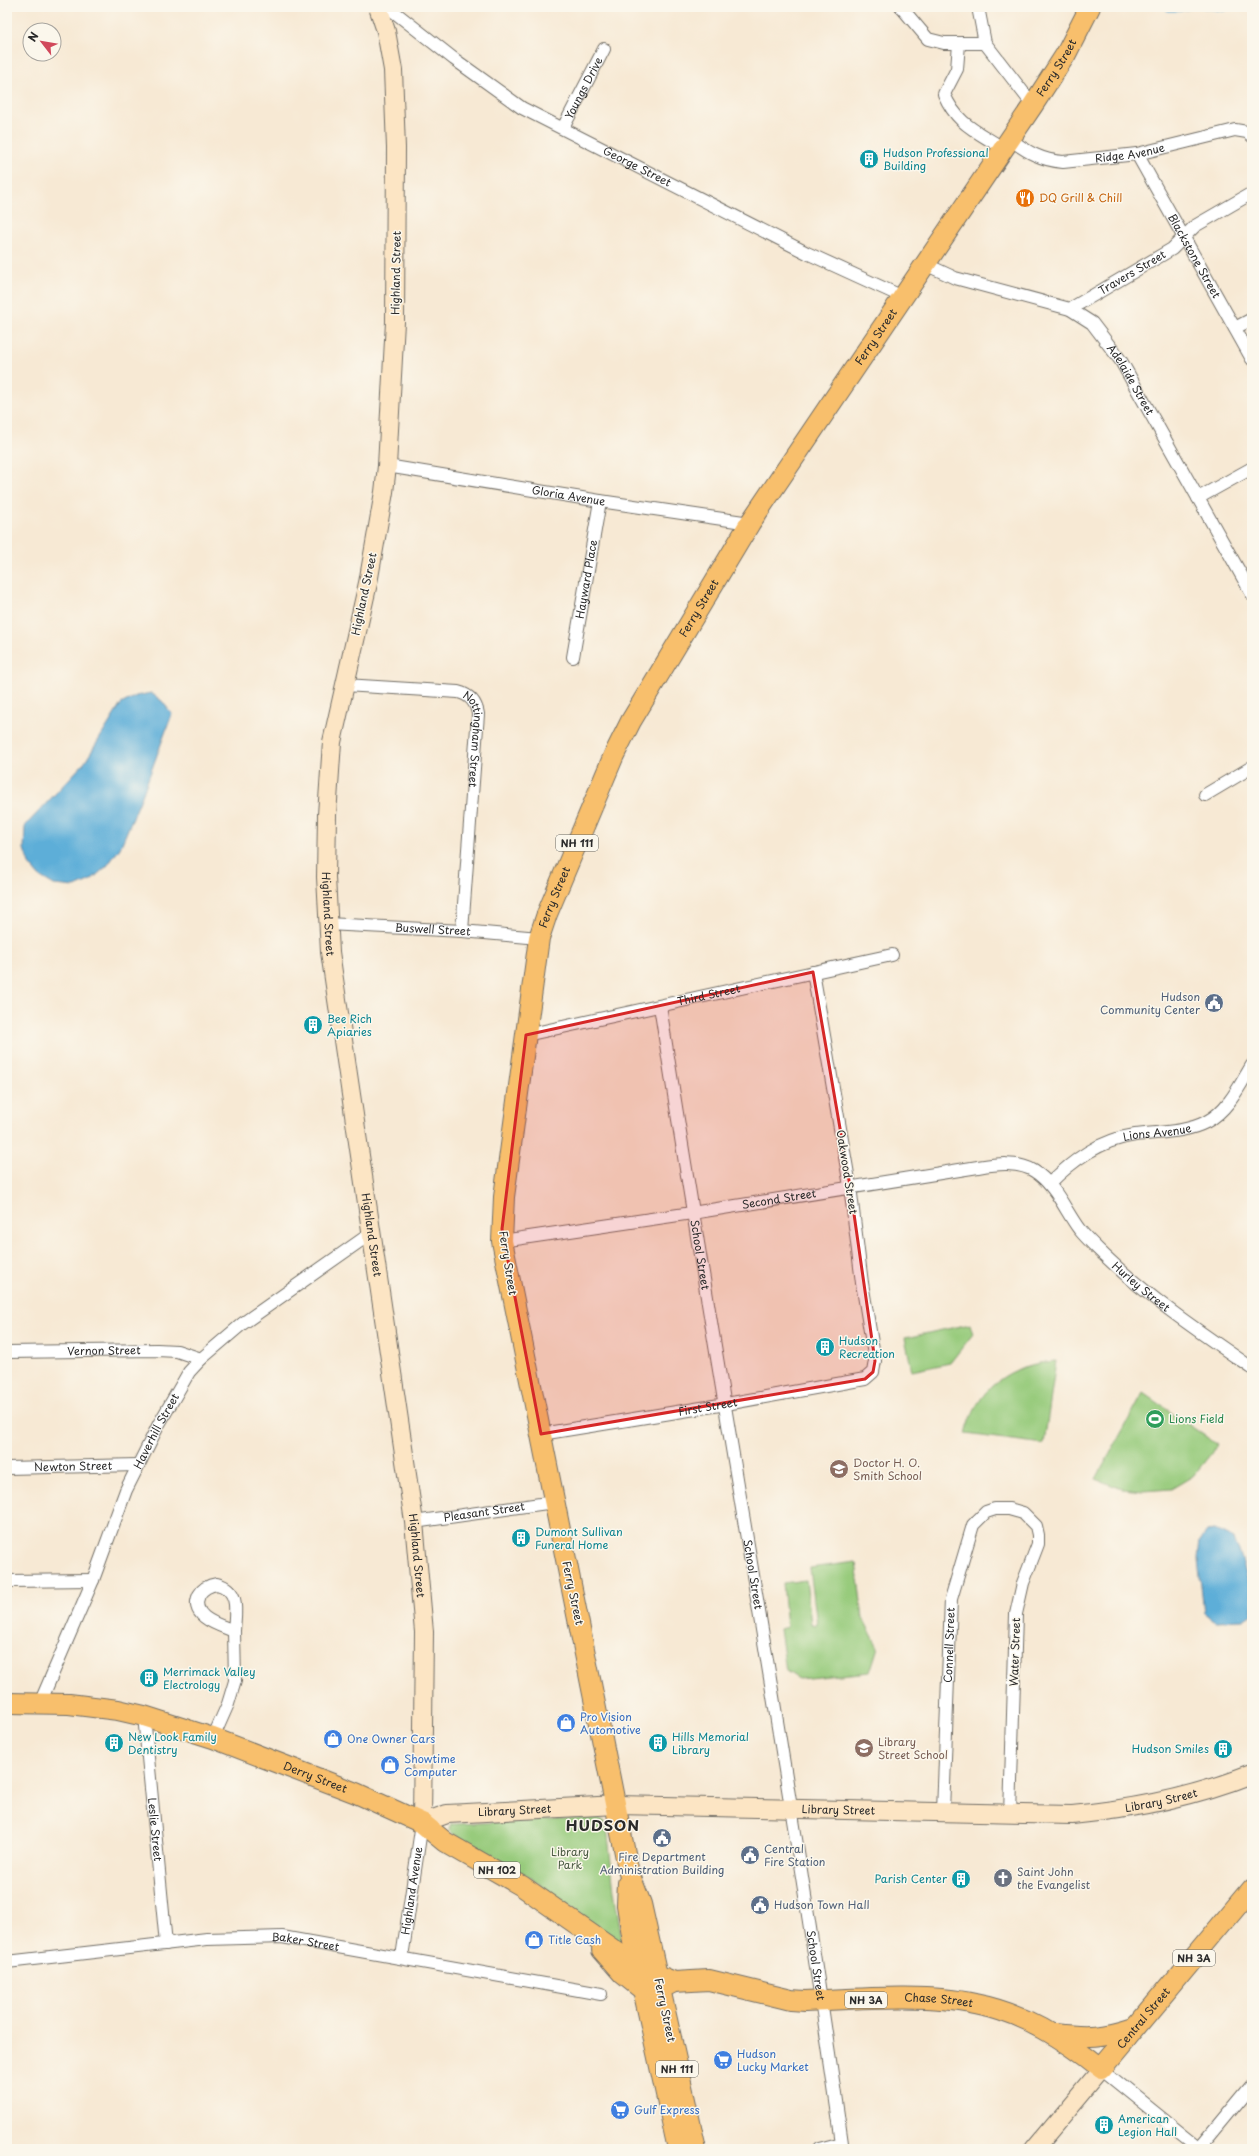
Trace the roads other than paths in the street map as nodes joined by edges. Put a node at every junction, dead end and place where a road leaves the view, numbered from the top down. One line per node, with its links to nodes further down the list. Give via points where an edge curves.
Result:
1 (378, 7): 22 (street, Highland Street, via 386,31 393,70 396,148 395,322)
2 (388, 7): 10 (street, George Street, via 522,108)
3 (901, 7): 7 (street, via 928,39)
4 (978, 7): 6 (street)
5 (1090, 7): 9 (main road, Ferry Street / NH 111, via 1066,54)
6 (985, 43): 7 (street); 9 (street)
7 (959, 44): 12 (street, Ridge Avenue, via 956,69 944,94 950,107 959,120)
8 (604, 49): 10 (street, Youngs Drive)
9 (1033, 105): 12 (main road, Ferry Street / NH 111)
10 (564, 128): 17 (street, George Street, via 807,253)
11 (1252, 136): 13 (street, Ridge Avenue, via 1247,132 1235,130)
12 (1007, 144): 13 (street, Ridge Avenue, via 1052,161); 16 (main road, Ferry Street / NH 111)
13 (1136, 154): 15 (street, Blackstone Street)
14 (1252, 193): 15 (street, Travers Street, via 1195,226)
15 (1184, 239): 18 (street, Travers Street, via 1172,249); 20 (street, Blackstone Street)
16 (925, 264): 17 (main road, Ferry Street / NH 111); 18 (street, Adelaide Street, via 955,278)
17 (903, 297): 26 (main road, Ferry Street / NH 111)
18 (1070, 309): 24 (street, Adelaide Street, via 1092,323 1121,361)
19 (1252, 319): 20 (street)
20 (1235, 328): 21 (street, Blackstone Street)
21 (1252, 359)
22 (387, 466): 25 (street, Gloria Avenue); 29 (street, Highland Street, via 368,583)
23 (1252, 468): 24 (street)
24 (1198, 498): 27 (street, Adelaide Street)
25 (600, 501): 26 (street, Gloria Avenue); 28 (street, Hayward Place)
26 (750, 523): 34 (main road, Ferry Street / NH 111, via 623,737)
27 (1252, 594)
28 (573, 657)
29 (345, 685): 32 (street, Highland Street, via 332,742 326,815); 33 (street, Nottingham Street, via 458,692 469,696 477,706)
30 (1252, 767): 31 (street)
31 (1205, 796)
32 (327, 924): 33 (street, Buswell Street); 43 (street, Highland Street)
33 (462, 931): 34 (street, Buswell Street)
34 (539, 938): 38 (main road, Ferry Street / NH 111)
35 (892, 955): 36 (street, Third Street)
36 (813, 972): 37 (street, Third Street); 41 (street, Oakwood Street)
37 (660, 1006): 38 (street, Third Street); 42 (street, School Street)
38 (526, 1035): 44 (main road, Ferry Street / NH 111, via 504,1197)
39 (1252, 1065): 40 (street, Lions Avenue, via 1236,1093 1206,1122 1183,1129 1112,1140 1079,1157)
40 (1049, 1184): 41 (street, Second Street, via 1023,1166 1001,1164); 47 (street, Hurley Street, via 1080,1229 1104,1255 1177,1316)
41 (850, 1186): 42 (street, Second Street); 48 (street, Oakwood Street, via 875,1361)
42 (692, 1213): 44 (street, Second Street); 49 (street, School Street)
43 (370, 1234): 46 (street, Haverhill Street, via 242,1324); 55 (street, Highland Street)
44 (502, 1241): 50 (main road, Ferry Street / NH 111)
45 (7, 1352): 46 (street, Vernon Street, via 157,1350 177,1351)
46 (201, 1359): 51 (street, Haverhill Street, via 179,1387)
47 (1252, 1368)
48 (873, 1372): 49 (street, First Street, via 865,1379)
49 (726, 1404): 50 (street, First Street); 65 (street, School Street)
50 (541, 1434): 53 (main road, Ferry Street / NH 111)
51 (138, 1465): 52 (street, Newton Street); 56 (street, Haverhill Street, via 116,1515)
52 (7, 1468)
53 (554, 1502): 55 (street, Pleasant Street); 64 (main road, Ferry Street / NH 111)
54 (1009, 1509): 66 (street, Connell Street, via 994,1509 978,1518 969,1535 953,1590 950,1608); 67 (street, Water Street, via 1030,1519 1036,1526 1038,1535 1038,1544 1023,1583 1016,1614)
55 (414, 1522): 68 (street, Highland Street, via 424,1632)
56 (93, 1580): 57 (street); 60 (street, Haverhill Street)
57 (7, 1581)
58 (234, 1632): 62 (street, via 235,1681)
59 (7, 1703): 60 (main road, Derry Street / NH 102)
60 (40, 1703): 61 (main road, Derry Street / NH 102, via 94,1706)
61 (144, 1716): 62 (main road, Derry Street / NH 102); 72 (street, Leslie Street)
62 (213, 1738): 68 (main road, Derry Street / NH 102, via 326,1780)
63 (1252, 1774): 67 (street, Library Street, via 1184,1797 1127,1808 1072,1815)
64 (617, 1805): 65 (street, Library Street); 68 (street, Library Street, via 447,1814); 69 (main road, Ferry Street / NH 111)
65 (791, 1809): 66 (street, Library Street); 78 (street, School Street)
66 (943, 1812): 67 (street, Library Street)
67 (1010, 1815)
68 (422, 1823): 71 (main road, Derry Street / NH 102, via 445,1842 522,1886); 73 (street, Highland Avenue)
69 (629, 1873): 75 (main road, Ferry Street / NH 111, via 627,1906); 76 (main road, Ferry Street / NH 111, via 641,1904)
70 (1252, 1889): 79 (main road, Central Street / NH 3A)
71 (591, 1936): 75 (main road, Derry Street); 76 (main road, Derry Street, via 623,1974)
72 (166, 1944): 73 (street, Baker Street, via 207,1939 282,1937); 74 (street, Baker Street)
73 (402, 1957): 77 (street, Baker Street)
74 (7, 1962)
75 (638, 1967): 76 (main road, Ferry Street / NH 111)
76 (659, 1984): 78 (main road, Chase Street / NH 3A, via 708,1980 791,2000); 83 (main road, Ferry Street / NH 111); 84 (main road, Ferry Street / NH 111)
77 (602, 1994)
78 (822, 2001): 80 (main road, Chase Street / NH 3A, via 957,2001 1010,2014); 85 (street, School Street, via 842,2143)
79 (1135, 2027): 80 (main road, NH 3A, via 1096,2037); 81 (main road, Central Street / NH 3A)
80 (1053, 2034): 81 (main road, Chase Street / NH 3A)
81 (1101, 2069): 86 (street, Central Street); 87 (street)
82 (1252, 2085): 87 (street)
83 (678, 2149)
84 (696, 2149)
85 (819, 2149)
86 (1034, 2149)
87 (1200, 2149)

